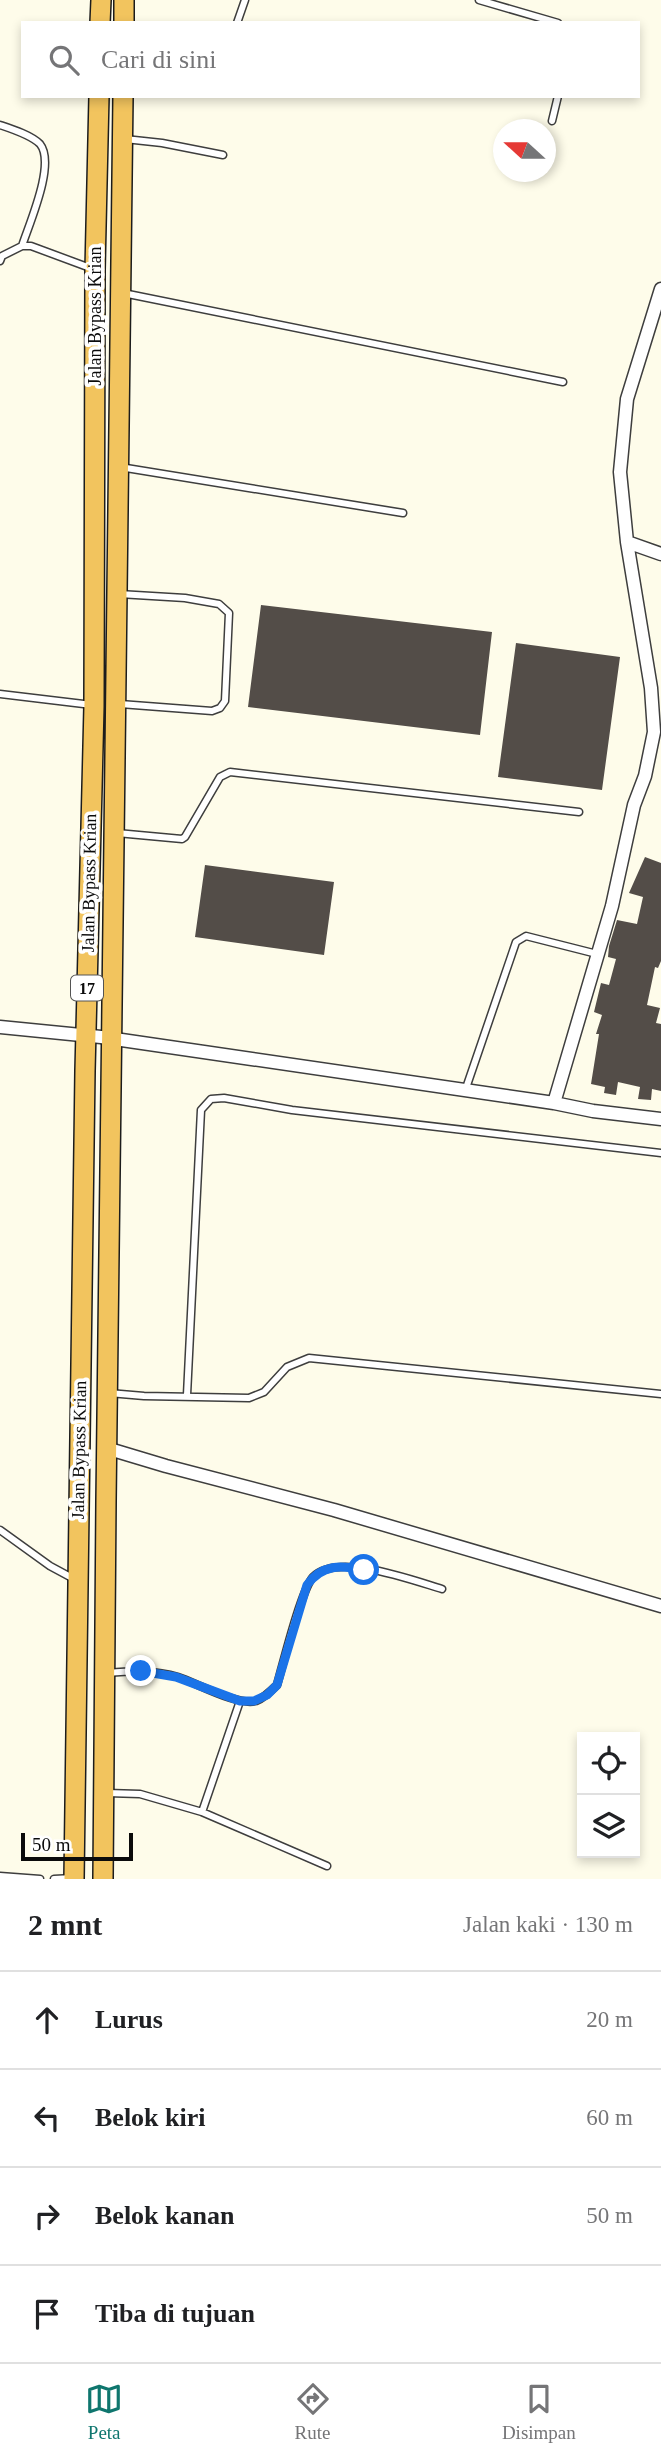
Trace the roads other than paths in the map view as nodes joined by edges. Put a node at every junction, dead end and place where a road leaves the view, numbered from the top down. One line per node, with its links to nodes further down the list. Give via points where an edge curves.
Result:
1 (101, 0): 5 (highway)
2 (124, 0): 6 (highway)
3 (245, 0): 7 (lane)
4 (479, 0): 8 (lane)
5 (100, 21)
6 (124, 21)
7 (238, 21)
8 (551, 21)
9 (99, 98): 18 (highway, Jalan Bypass Krian / 17)
10 (123, 98): 14 (highway, Jalan Bypass Krian / 17)
11 (558, 98): 12 (lane)
12 (552, 119)
13 (0, 125): 16 (lane, via 40,144 45,156 44,181)
14 (123, 139): 15 (lane); 20 (highway, Jalan Bypass Krian / 17)
15 (223, 155)
16 (22, 246): 17 (lane); 18 (lane)
17 (0, 261)
18 (95, 270): 29 (highway, Jalan Bypass Krian / 17)
19 (661, 289): 24 (street, via 627,399 620,472)
20 (121, 293): 21 (lane); 22 (highway, Jalan Bypass Krian / 17)
21 (563, 382)
22 (118, 466): 23 (lane); 26 (highway, Jalan Bypass Krian / 17)
23 (404, 513)
24 (627, 542): 25 (street); 32 (street, via 654,732)
25 (661, 554)
26 (117, 594): 28 (highway, Jalan Bypass Krian / 17); 28 (lane, via 185,598 219,604 229,613 225,701 220,708)
27 (0, 694): 29 (lane)
28 (117, 704): 31 (highway, Jalan Bypass Krian / 17)
29 (94, 706): 34 (highway, Jalan Bypass Krian / 17)
30 (579, 812): 31 (lane, via 230,772 220,777 185,837)
31 (115, 833): 35 (highway, Jalan Bypass Krian / 17)
32 (597, 954): 36 (lane, via 519,938 512,946); 37 (street)
33 (0, 1027): 34 (street)
34 (86, 1035): 35 (street); 45 (highway, Jalan Bypass Krian / 17)
35 (113, 1038): 36 (street); 40 (highway, Jalan Bypass Krian / 17)
36 (466, 1091): 37 (street)
37 (554, 1103): 38 (street)
38 (661, 1119)
39 (661, 1153): 42 (lane, via 211,1099 201,1110)
40 (108, 1392): 42 (lane); 43 (highway, Jalan Bypass Krian / 17)
41 (661, 1394): 42 (lane, via 309,1358 287,1367 264,1392 249,1398)
42 (187, 1395)
43 (106, 1448): 47 (street); 48 (highway, Jalan Bypass Krian / 17)
44 (0, 1530): 45 (lane)
45 (77, 1581): 54 (highway, Jalan Bypass Krian / 17)
46 (442, 1589): 49 (lane, via 346,1566 322,1570 307,1585 277,1685 254,1701)
47 (661, 1606)
48 (104, 1673): 49 (lane, via 141,1671 176,1677); 50 (highway, Jalan Bypass Krian / 17)
49 (240, 1701): 51 (lane)
50 (104, 1793): 51 (lane, via 140,1794); 57 (highway, Jalan Bypass Krian / 17)
51 (202, 1812): 52 (lane)
52 (327, 1867)
53 (0, 1876): 55 (lane)
54 (74, 1878): 56 (lane)
55 (40, 1879)
56 (54, 1879)
57 (103, 1879)

